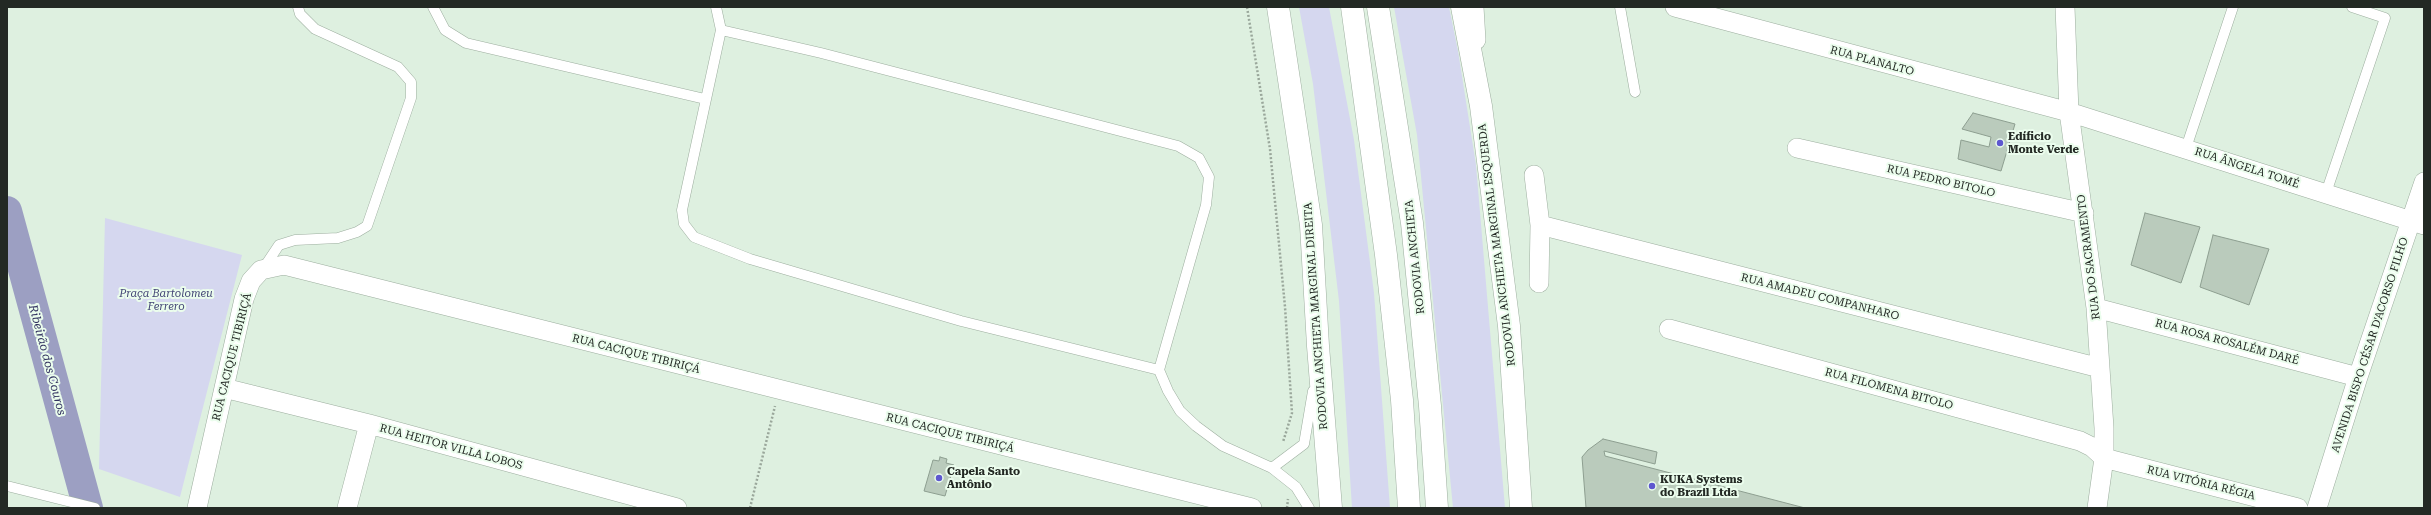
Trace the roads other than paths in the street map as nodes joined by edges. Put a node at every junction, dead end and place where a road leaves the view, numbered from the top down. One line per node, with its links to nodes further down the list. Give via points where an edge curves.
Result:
1 (298, 7): 27 (lane, via 300,14 315,29 398,66 411,82 411,98 367,226 338,238 295,240 279,245)
2 (433, 7): 16 (lane, via 446,30 466,43)
3 (716, 7): 14 (lane)
4 (1278, 7): 31 (highway, RODOVIA ANCHIETA MARGINAL DIREITA, via 1312,225)
5 (1352, 7): 47 (highway, via 1386,255 1402,400)
6 (1378, 7): 48 (highway, RODOVIA ANCHIETA, via 1412,222)
7 (1462, 7): 17 (highway, RODOVIA ANCHIETA MARGINAL ESQUERDA)
8 (1474, 7): 17 (street)
9 (1620, 7): 15 (lane)
10 (1675, 7): 18 (street, RUA PLANALTO)
11 (2065, 7): 18 (street, RUA DO SACRAMENTO)
12 (2233, 7): 20 (lane)
13 (2352, 7): 23 (lane, via 2385,18)
14 (721, 30): 16 (lane); 33 (lane, via 828,55 1178,146 1199,158 1209,177 1206,205)
15 (1635, 92)
16 (705, 100): 33 (lane, via 682,210 684,224 694,237 750,259 960,321)
17 (1481, 106): 49 (highway, RODOVIA ANCHIETA MARGINAL ESQUERDA, via 1509,326)
18 (2069, 112): 20 (street, RUA ÂNGELA TOMÉ); 24 (street, RUA DO SACRAMENTO)
19 (1797, 148): 24 (street, RUA PEDRO BITOLO)
20 (2186, 148): 23 (street, RUA ÂNGELA TOMÉ)
21 (1534, 174): 26 (street)
22 (2424, 182): 25 (street, AVENIDA BISPO CÉSAR D'ACORSO FILHO)
23 (2326, 193): 25 (street, RUA ÂNGELA TOMÉ)
24 (2084, 213): 29 (street, RUA DO SACRAMENTO)
25 (2417, 223): 34 (street, AVENIDA BISPO CÉSAR D'ACORSO FILHO)
26 (1540, 225): 28 (street); 32 (street, RUA AMADEU COMPANHARO)
27 (261, 270): 35 (street, RUA CACIQUE TIBIRIÇÁ, via 252,281 244,299); 44 (street, RUA CACIQUE TIBIRIÇÁ, via 284,265)
28 (1540, 283)
29 (2096, 308): 32 (street, RUA DO SACRAMENTO); 34 (street, RUA ROSA ROSALÉM DARÉ)
30 (1669, 329): 37 (street, RUA FILOMENA BITOLO, via 2080,441 2092,447)
31 (1318, 346): 38 (lane, via 1304,444); 46 (highway, RODOVIA ANCHIETA MARGINAL DIREITA)
32 (2100, 368): 37 (street, RUA DO SACRAMENTO)
33 (1159, 370): 38 (lane, via 1180,411 1196,426 1223,446)
34 (2358, 376): 52 (street, AVENIDA BISPO CÉSAR D'ACORSO FILHO)
35 (224, 388): 36 (street, RUA HEITOR VILLA LOBOS); 41 (street, RUA CACIQUE TIBIRIÇÁ)
36 (369, 424): 42 (street); 43 (street, RUA HEITOR VILLA LOBOS)
37 (2104, 458): 50 (street, RUA DO SACRAMENTO); 51 (street, RUA VITÓRIA RÉGIA)
38 (1272, 468): 45 (lane, via 1296,487)
39 (7, 486): 40 (lane)
40 (95, 508)
41 (197, 508)
42 (347, 508)
43 (677, 508)
44 (1252, 508)
45 (1309, 508)
46 (1331, 508)
47 (1409, 508)
48 (1437, 508)
49 (1521, 508)
50 (2097, 508)
51 (2298, 508)
52 (2317, 508)

